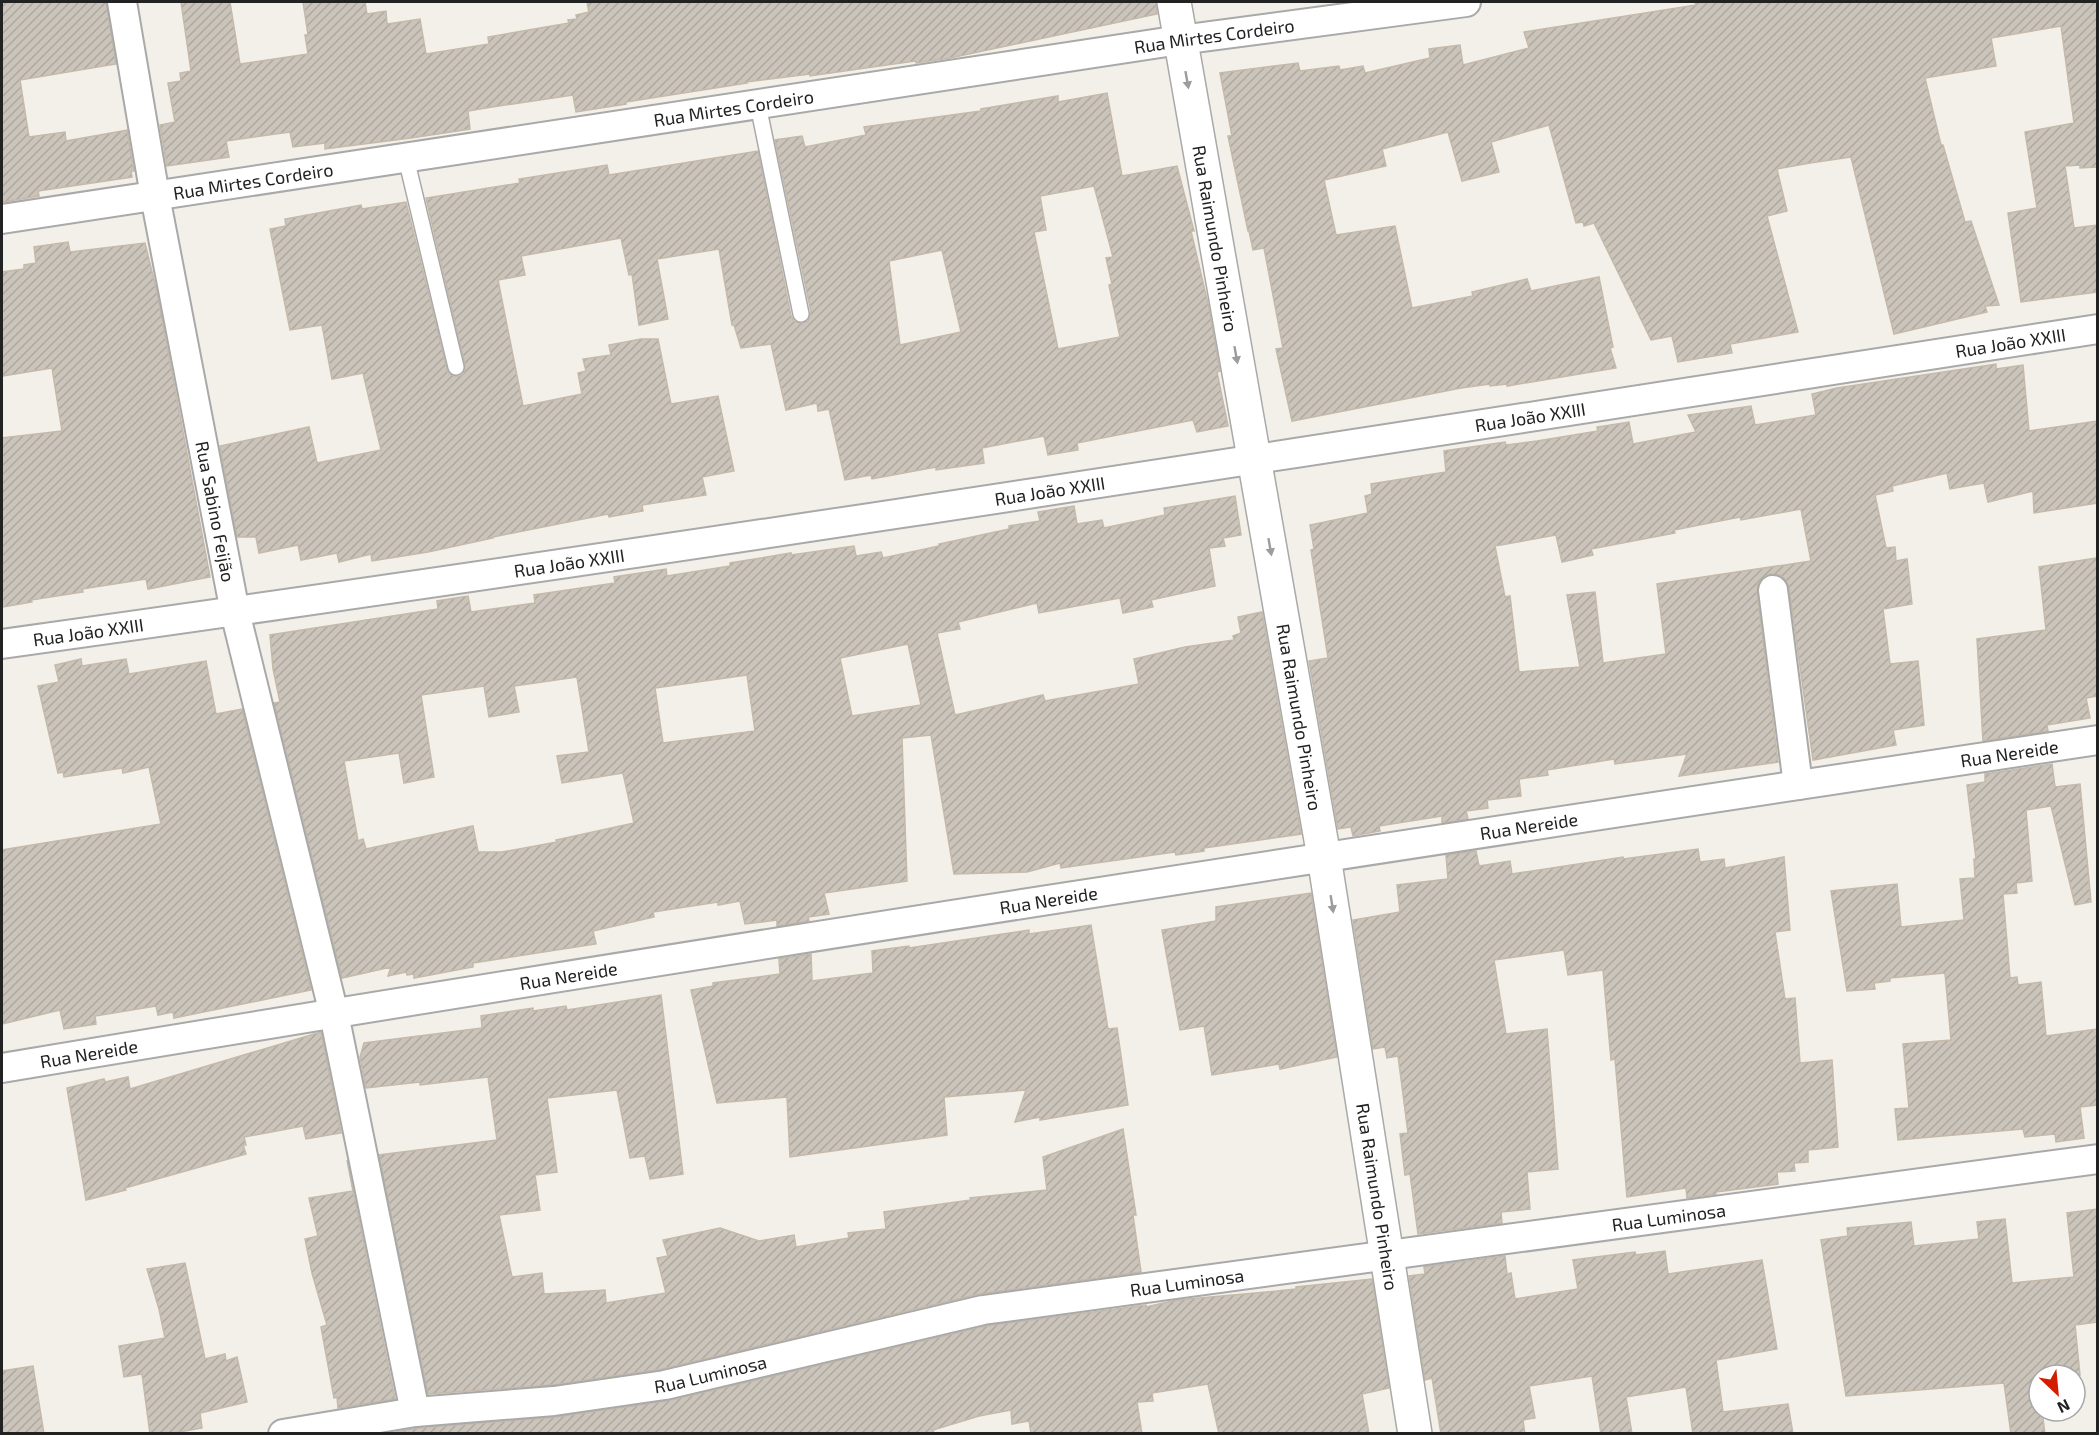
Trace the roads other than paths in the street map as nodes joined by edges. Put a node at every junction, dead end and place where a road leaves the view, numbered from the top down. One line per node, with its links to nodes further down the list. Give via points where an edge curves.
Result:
1 (122, 2): 7 (street, Rua Sabino Feijão)
2 (1174, 2): 4 (street, Rua Raimundo Pinheiro)
3 (1466, 2): 4 (street, Rua Mirtes Cordeiro)
4 (1180, 40): 5 (street, Rua Mirtes Cordeiro); 12 (street, Rua Raimundo Pinheiro, one-way to 12)
5 (758, 105): 6 (street, Rua Mirtes Cordeiro); 9 (lane)
6 (406, 158): 7 (street, Rua Mirtes Cordeiro); 11 (lane)
7 (155, 196): 8 (street, Rua Mirtes Cordeiro); 14 (street, Rua Sabino Feijão)
8 (2, 219)
9 (801, 314)
10 (2097, 329): 12 (street, Rua João XXIII)
11 (456, 367)
12 (1254, 459): 14 (street, Rua João XXIII); 18 (street, Rua Raimundo Pinheiro, one-way to 18)
13 (1773, 590): 17 (street)
14 (235, 612): 15 (street, Rua João XXIII); 19 (street, Rua Sabino Feijão)
15 (2, 644)
16 (2097, 740): 17 (street, Rua Nereide)
17 (1798, 785): 18 (street, Rua Nereide)
18 (1324, 857): 19 (street, Rua Nereide); 22 (street, Rua Raimundo Pinheiro, one-way to 22)
19 (334, 1014): 20 (street, Rua Nereide); 23 (street, Rua Sabino Feijão)
20 (2, 1068)
21 (2097, 1159): 22 (street, Rua Luminosa)
22 (1388, 1256): 23 (street, Rua Luminosa, via 983,1310 665,1384 554,1401); 25 (street, Rua Raimundo Pinheiro)
23 (415, 1412): 24 (street, Rua Luminosa)
24 (283, 1434)
25 (1415, 1434)

